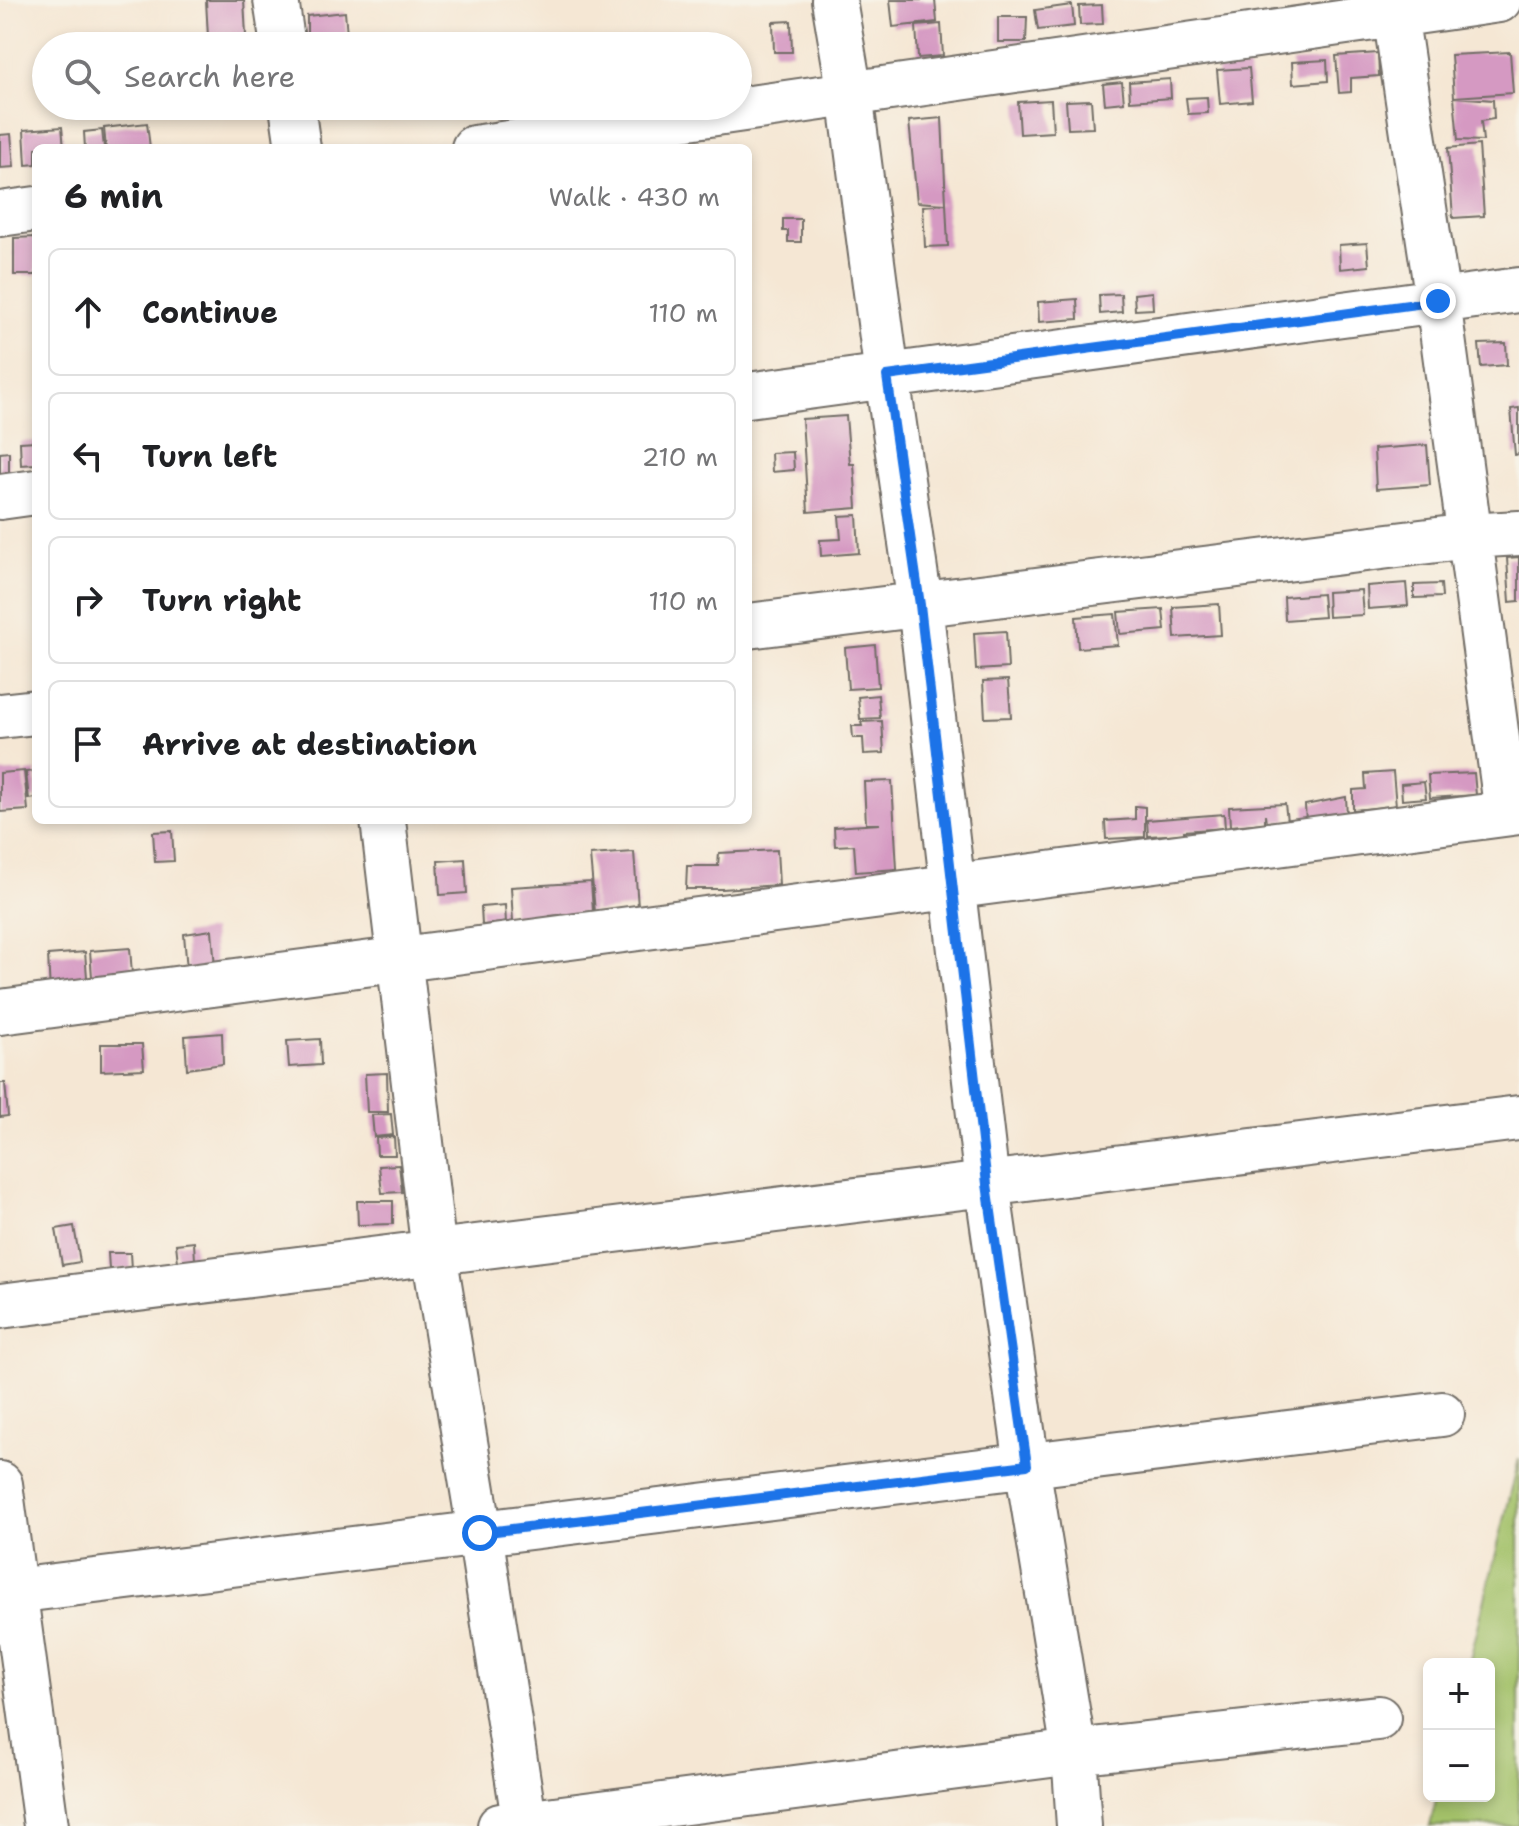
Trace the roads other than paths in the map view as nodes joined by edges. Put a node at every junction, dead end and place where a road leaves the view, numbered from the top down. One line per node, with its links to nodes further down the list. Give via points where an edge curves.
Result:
1 (276, 0): 5 (street)
2 (834, 0): 6 (street)
3 (1499, 0): 4 (street)
4 (1394, 8): 6 (street); 15 (street)
5 (281, 32)
6 (850, 94): 7 (street); 16 (street)
7 (752, 108)
8 (294, 120): 10 (street)
9 (669, 120): 11 (street)
10 (297, 144)
11 (502, 144)
12 (32, 210): 13 (street)
13 (0, 214)
14 (1519, 290): 15 (street)
15 (1438, 301): 16 (street); 21 (street)
16 (887, 376): 17 (street); 22 (street)
17 (752, 394)
18 (32, 493): 19 (street)
19 (0, 497)
20 (1519, 533): 21 (street)
21 (1469, 536): 22 (street); 26 (street)
22 (920, 605): 23 (street); 28 (street)
23 (752, 626)
24 (32, 712): 25 (street)
25 (0, 716)
26 (1513, 812): 28 (street)
27 (383, 824): 29 (street)
28 (953, 886): 29 (street); 32 (street)
29 (400, 959): 30 (street); 33 (street)
30 (0, 1012)
31 (1519, 1118): 32 (street)
32 (987, 1184): 33 (street); 36 (street)
33 (434, 1253): 34 (street); 38 (street)
34 (0, 1306)
35 (1442, 1414): 36 (street)
36 (1027, 1465): 38 (street); 41 (street)
37 (0, 1484): 39 (street)
38 (480, 1533): 39 (street); 42 (street)
39 (14, 1591): 43 (street)
40 (1378, 1718): 41 (street)
41 (1074, 1752): 42 (street); 44 (street)
42 (516, 1825)
43 (46, 1826)
44 (1079, 1826)

